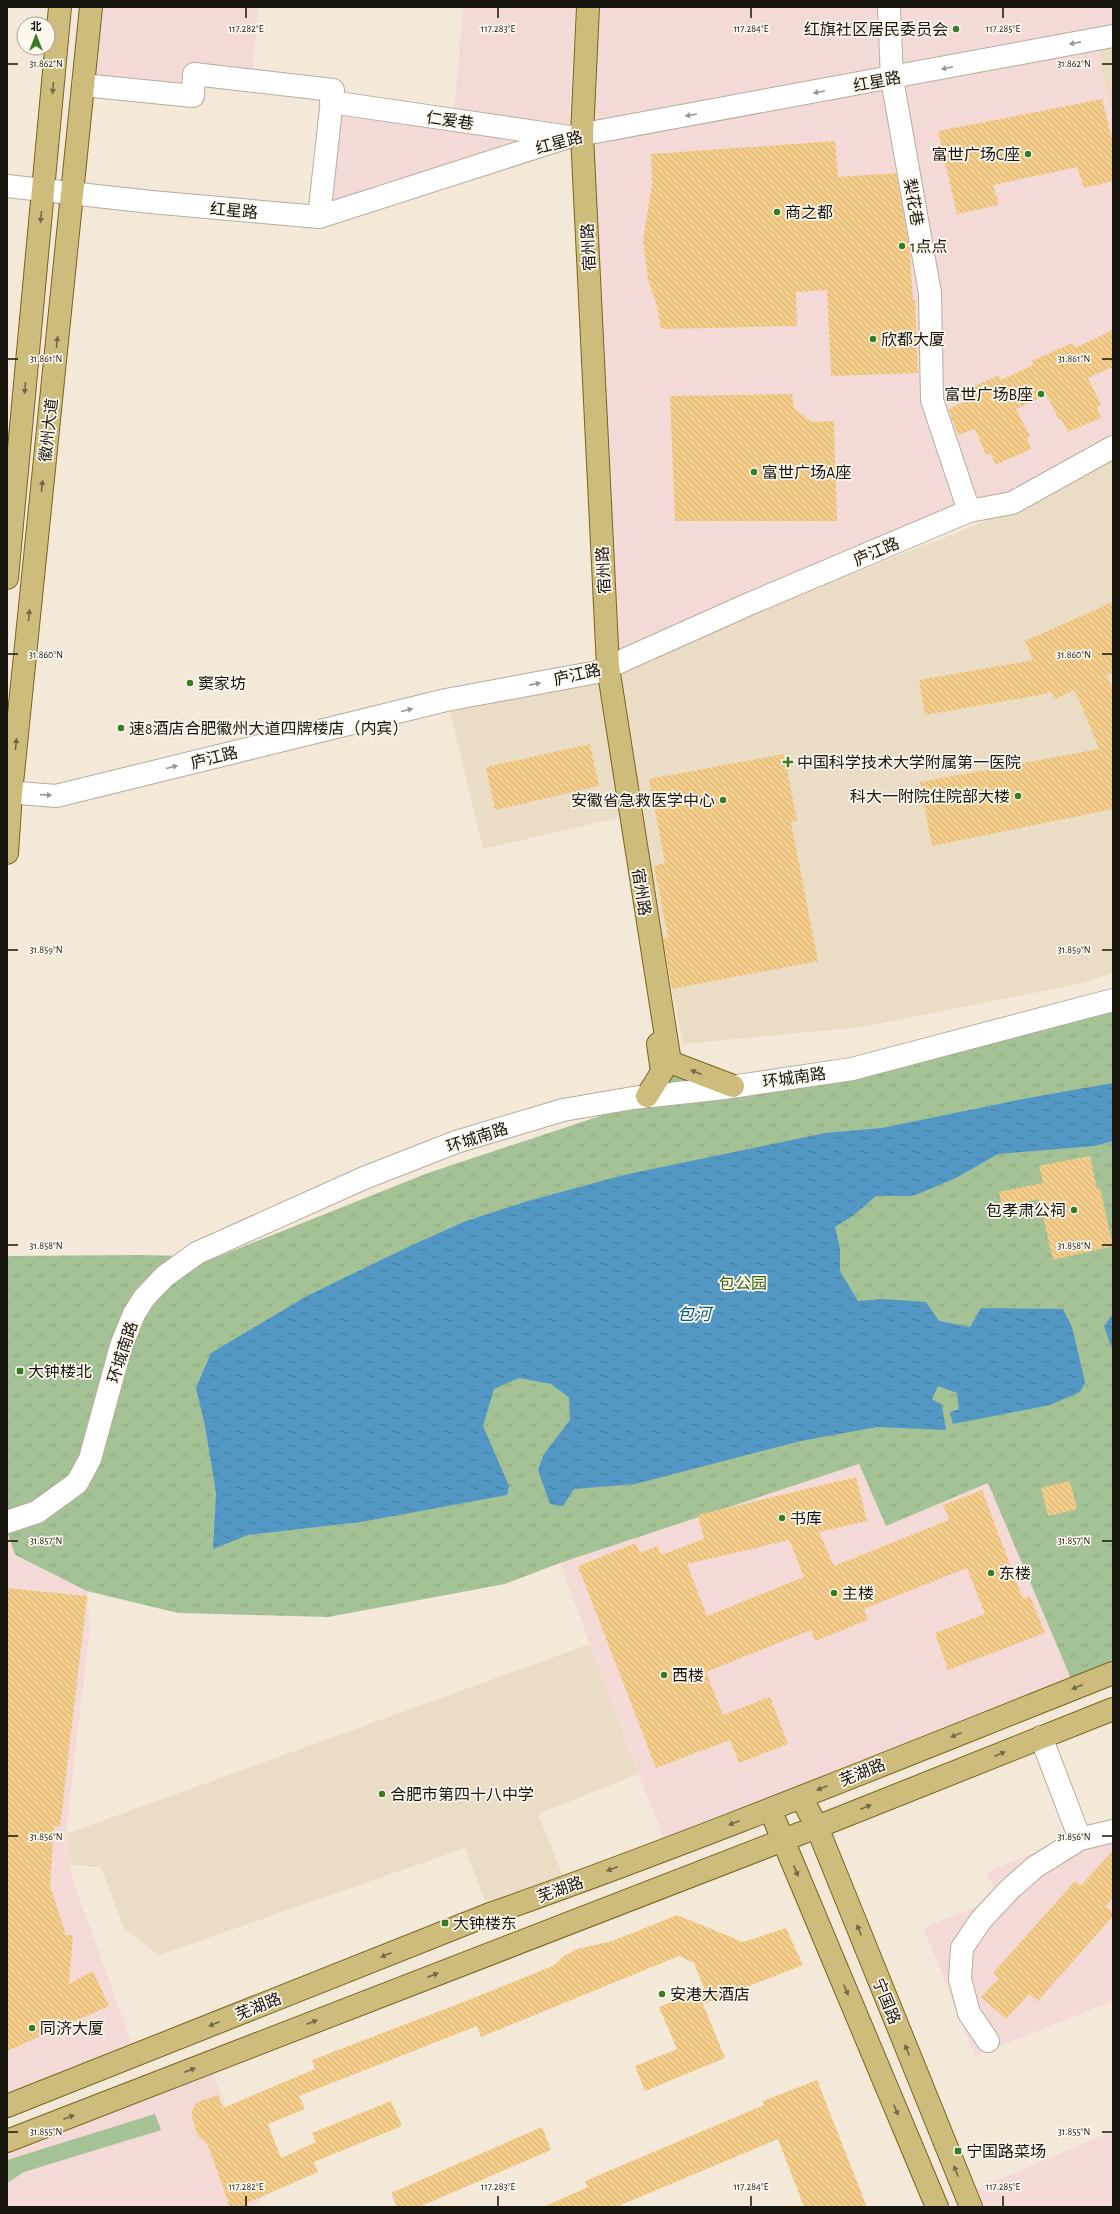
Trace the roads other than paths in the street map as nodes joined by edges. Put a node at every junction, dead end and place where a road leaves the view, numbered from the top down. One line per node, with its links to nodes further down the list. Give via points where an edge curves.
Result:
1 (60, 7): 12 (main road, 徽州大道, one-way to 12)
2 (91, 7): 8 (main road, 徽州大道)
3 (576, 7): 10 (main road, 宿州路)
4 (588, 7): 10 (main road, 宿州路)
5 (889, 7): 7 (street, 梨花巷)
6 (1113, 36): 7 (street, 红星路, one-way to 7)
7 (892, 79): 10 (street, 红星路, one-way to 10); 16 (street, 梨花巷, via 930,293 932,400)
8 (83, 85): 9 (street, via 193,96 194,74 333,90); 13 (main road, 徽州大道)
9 (331, 102): 10 (street, 仁爱巷); 14 (street)
10 (575, 136): 14 (street, 红星路); 18 (main road, 宿州路)
11 (7, 186): 12 (street, 红星路)
12 (43, 190): 13 (street, 红星路); 17 (main road, 徽州大道, one-way to 17)
13 (72, 192): 14 (street, 红星路); 19 (main road, 徽州大道, one-way to 13)
14 (319, 217)
15 (1113, 448): 16 (street, 庐江路, via 1012,503)
16 (969, 511): 18 (street, 庐江路, via 749,604)
17 (7, 578)
18 (602, 670): 19 (street, 庐江路, one-way to 18, via 56,796 446,700); 22 (main road, 宿州路, one-way to 18, via 670,1062); 23 (main road, 宿州路, via 662,1072)
19 (9, 793): 20 (main road, 徽州大道)
20 (7, 853)
21 (1113, 1000): 22 (street, 环城南路, via 852,1069)
22 (733, 1086): 23 (street, 环城南路)
23 (647, 1096): 24 (street, 环城南路, via 563,1110 456,1142 357,1181 197,1253 149,1293 134,1314 121,1346 90,1459 77,1483 37,1512)
24 (7, 1522)
25 (1113, 1673): 28 (main road, 芜湖路, one-way to 28)
26 (1113, 1709): 27 (main road)
27 (1041, 1738): 30 (main road, one-way to 27); 33 (street)
28 (801, 1797): 29 (main road, 芜湖路); 30 (main road, 宁国路)
29 (770, 1809): 32 (main road, 宁国路); 35 (main road, 芜湖路, one-way to 35, via 490,1914)
30 (817, 1827): 32 (main road); 38 (main road, 宁国路, one-way to 30)
31 (1113, 1831): 33 (street)
32 (783, 1839): 36 (main road, one-way to 32); 37 (main road, 宁国路, one-way to 37)
33 (1080, 1839): 34 (street, via 1035,1867 1008,1890 981,1920 962,1948 960,1979 965,1999 969,2013)
34 (988, 2042)
35 (7, 2106)
36 (7, 2141)
37 (937, 2207)
38 (971, 2207)

